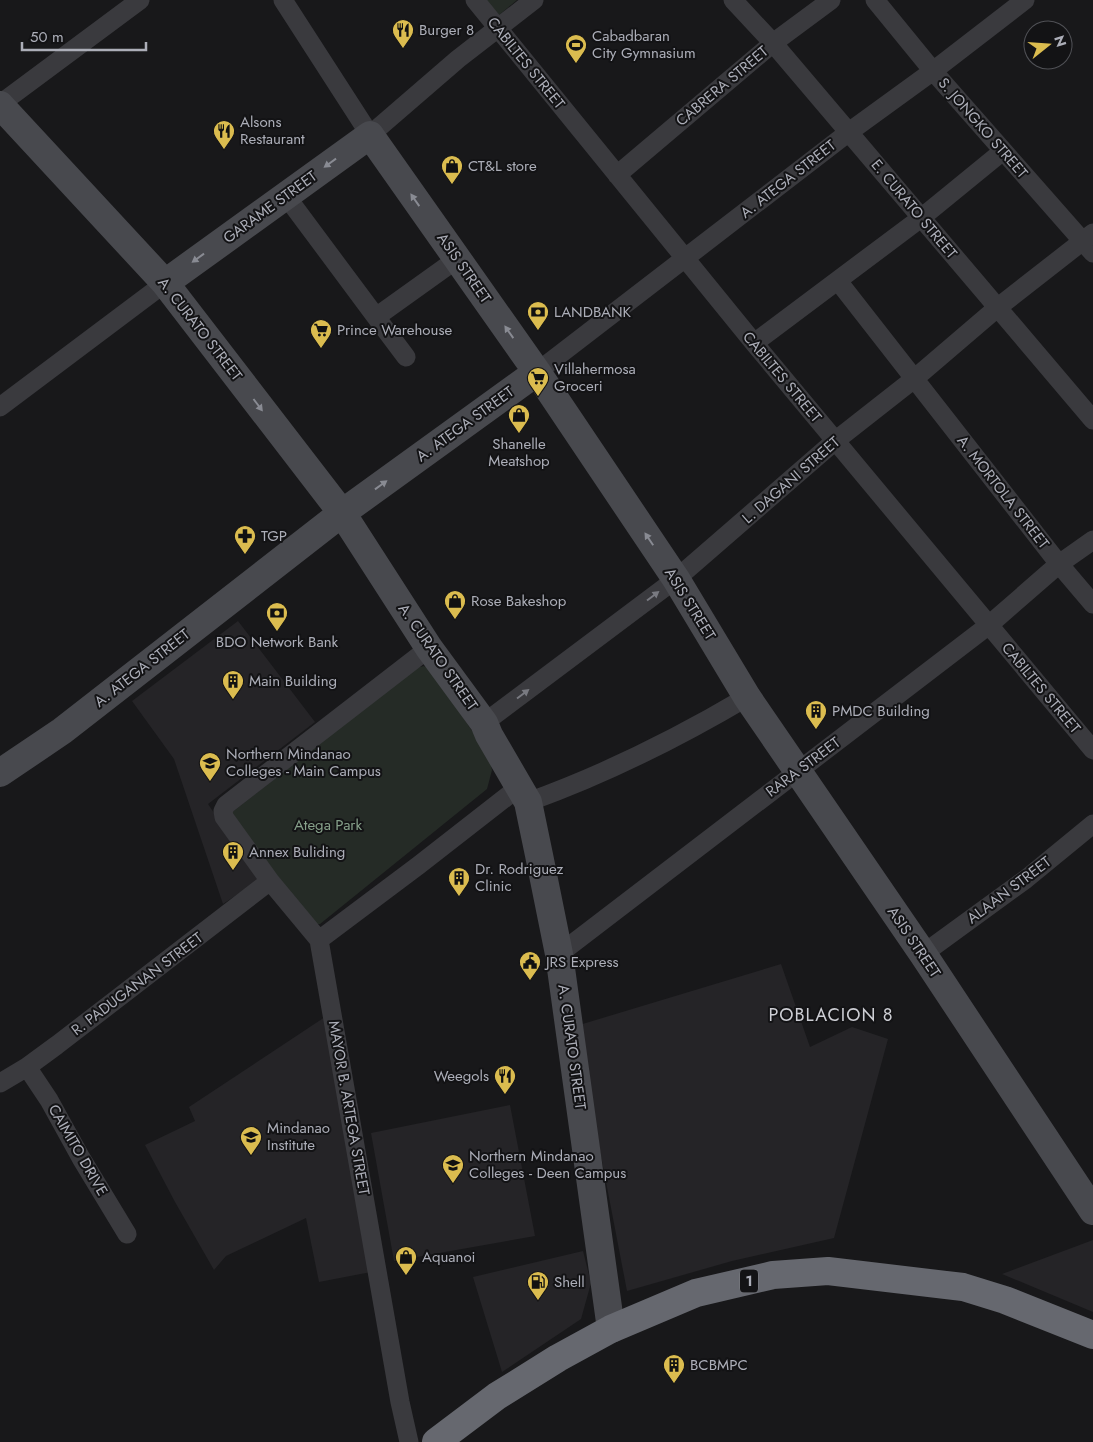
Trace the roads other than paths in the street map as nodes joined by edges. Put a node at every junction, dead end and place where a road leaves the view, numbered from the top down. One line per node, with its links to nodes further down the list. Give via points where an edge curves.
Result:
1 (140, 0): 12 (street)
2 (283, 0): 14 (street, ASIS STREET)
3 (475, 0): 9 (street, CABILTES STREET)
4 (534, 0): 9 (street, GARAME STREET)
5 (733, 0): 10 (street, E. CURATO STREET)
6 (831, 0): 10 (street, CABRERA STREET)
7 (875, 0): 11 (street, S. JONGKO STREET)
8 (1024, 0): 11 (street, A. ATEGA STREET)
9 (499, 28): 14 (street, GARAME STREET); 16 (street, CABILTES STREET)
10 (773, 43): 13 (street, E. CURATO STREET); 16 (street, CABRERA STREET)
11 (933, 71): 13 (street, A. ATEGA STREET); 15 (street, S. JONGKO STREET)
12 (0, 104): 23 (main road, A. CURATO STREET)
13 (849, 132): 18 (street, E. CURATO STREET); 20 (street, A. ATEGA STREET)
14 (370, 135): 17 (main road, GARAME STREET, one-way to 17); 21 (main road, ASIS STREET, one-way to 14)
15 (1003, 151): 18 (street); 19 (street, S. JONGKO STREET)
16 (617, 176): 20 (street, CABILTES STREET)
17 (286, 196): 23 (main road, GARAME STREET, one-way to 23); 25 (street)
18 (922, 218): 22 (street); 24 (street, E. CURATO STREET)
19 (1090, 242): 24 (street, L. DAGANI STREET)
20 (685, 258): 26 (street, CABILTES STREET); 28 (street, A. ATEGA STREET)
21 (457, 259): 25 (street); 28 (main road, ASIS STREET, one-way to 21)
22 (838, 281): 26 (street); 29 (street, A. MORTOLA STREET)
23 (165, 282): 31 (street, GARAME STREET); 34 (main road, A. CURATO STREET, one-way to 34)
24 (997, 308): 29 (street, L. DAGANI STREET); 30 (street, E. CURATO STREET)
25 (376, 317): 27 (street)
26 (754, 343): 33 (street, CABILTES STREET)
27 (406, 356)
28 (537, 372): 34 (main road, A. ATEGA STREET, one-way to 28); 37 (main road, ASIS STREET, one-way to 28)
29 (914, 379): 33 (street, L. DAGANI STREET); 36 (street, A. MORTOLA STREET)
30 (1086, 400): 32 (street, E. CURATO STREET)
31 (0, 408)
32 (1093, 420)
33 (835, 441): 37 (street, L. DAGANI STREET); 39 (street, CABILTES STREET)
34 (342, 513): 40 (main road, A. CURATO STREET); 45 (main road, A. ATEGA STREET, via 62,731)
35 (1093, 540): 36 (street, RARA STREET)
36 (1059, 564): 38 (street, A. MORTOLA STREET); 39 (street, RARA STREET)
37 (676, 579): 41 (main road, ASIS STREET); 42 (street, L. DAGANI STREET, one-way to 37)
38 (1093, 604)
39 (989, 625): 43 (street, CABILTES STREET); 44 (street, RARA STREET)
40 (430, 648): 42 (main road, A. CURATO STREET); 48 (street, MAYOR B. ARTEGA STREET, via 226,805 224,818)
41 (748, 697): 44 (main road, ASIS STREET); 46 (street, via 690,730 575,785)
42 (484, 723): 46 (main road, A. CURATO STREET)
43 (1093, 750)
44 (797, 772): 50 (street, RARA STREET); 51 (main road, ASIS STREET)
45 (0, 773)
46 (523, 795): 49 (street, via 420,864); 50 (main road, A. CURATO STREET)
47 (1093, 824): 51 (street, ALAAN STREET, via 1026,880)
48 (270, 881): 49 (street, MAYOR B. ARTEGA STREET); 52 (street, R. PADUGANAN STREET)
49 (319, 940): 58 (street, MAYOR B. ARTEGA STREET)
50 (559, 954): 56 (main road, A. CURATO STREET)
51 (923, 954): 54 (main road, ASIS STREET)
52 (27, 1067): 53 (street, R. PADUGANAN STREET); 55 (street, CAIMITO DRIVE)
53 (0, 1083)
54 (1093, 1211)
55 (127, 1234)
56 (611, 1329): 57 (highway, 1, via 696,1293 773,1275 828,1271 963,1287); 59 (highway, 1, via 497,1396)
57 (1093, 1335)
58 (409, 1442)
59 (436, 1442)

